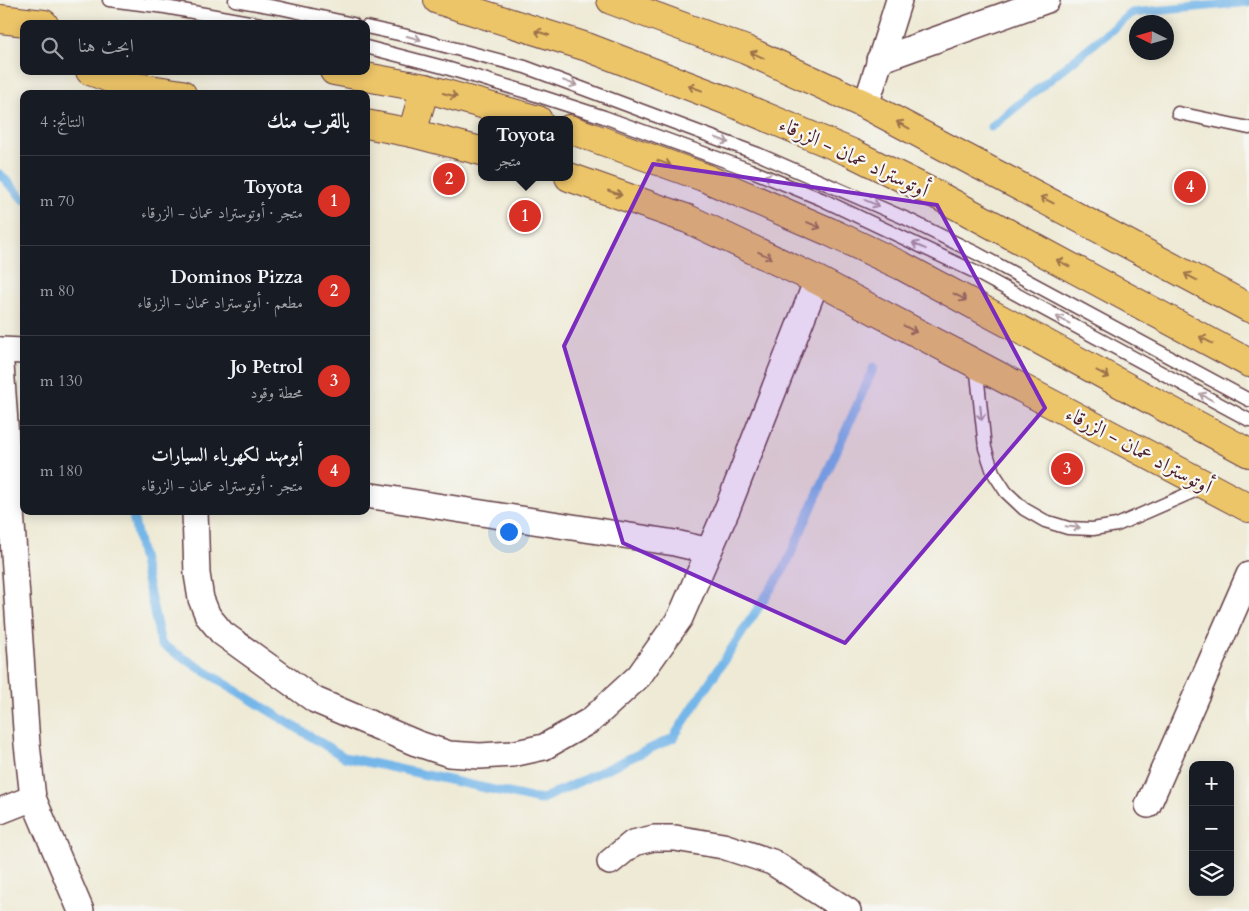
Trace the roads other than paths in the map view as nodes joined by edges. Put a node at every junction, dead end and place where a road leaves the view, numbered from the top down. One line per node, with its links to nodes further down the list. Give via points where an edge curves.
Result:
1 (109, 0): 7 (lane)
2 (235, 0): 8 (lane)
3 (611, 0): 16 (highway, one-way to 3, via 746,50)
4 (898, 0): 11 (street)
5 (1047, 0): 11 (street)
6 (446, 1): 29 (highway, أوتوستراد عمان - الزرقاء, one-way to 6, via 852,153 587,47)
7 (238, 20)
8 (335, 20)
9 (370, 28): 31 (lane, one-way to 31, via 525,67 758,154 916,223 978,254)
10 (370, 48): 32 (lane, one-way to 10, via 975,272 821,199 604,117)
11 (879, 60): 16 (street)
12 (101, 75): 15 (highway, via 131,86)
13 (355, 75): 14 (highway)
14 (425, 88): 18 (highway, one-way to 18); 22 (highway)
15 (156, 90)
16 (866, 106): 26 (highway, one-way to 16)
17 (1178, 114): 20 (lane)
18 (524, 116)
19 (370, 125): 22 (highway)
20 (1249, 128)
21 (573, 130): 33 (highway, one-way to 33, via 703,177 902,266)
22 (412, 133): 23 (highway)
23 (478, 150)
24 (573, 178): 25 (highway, أوتوستراد عمان - الزرقاء, one-way to 25, via 688,219)
25 (817, 280): 30 (highway, أوتوستراد عمان - الزرقاء, one-way to 30); 38 (street)
26 (1249, 308)
27 (0, 350): 28 (street); 40 (street)
28 (20, 351)
29 (1249, 362)
30 (976, 364): 34 (highway, أوتوستراد عمان - الزرقاء); 34 (lane, one-way to 34, via 985,448 993,472 1006,492 1024,509 1045,521 1085,529 1117,525)
31 (1249, 400)
32 (1249, 420)
33 (1249, 453)
34 (1206, 486): 36 (highway, أوتوستراد عمان - الزرقاء)
35 (370, 496): 38 (street)
36 (1249, 508)
37 (195, 515): 38 (street, via 201,599 208,616 222,633 315,700 450,754 512,754 544,748 591,720 639,676 680,618)
38 (709, 551)
39 (1249, 575): 41 (street)
40 (33, 798): 42 (street); 44 (street)
41 (1148, 805)
42 (0, 810)
43 (610, 862): 45 (street, via 634,844 654,838 697,840 772,862)
44 (81, 911)
45 (848, 911)

